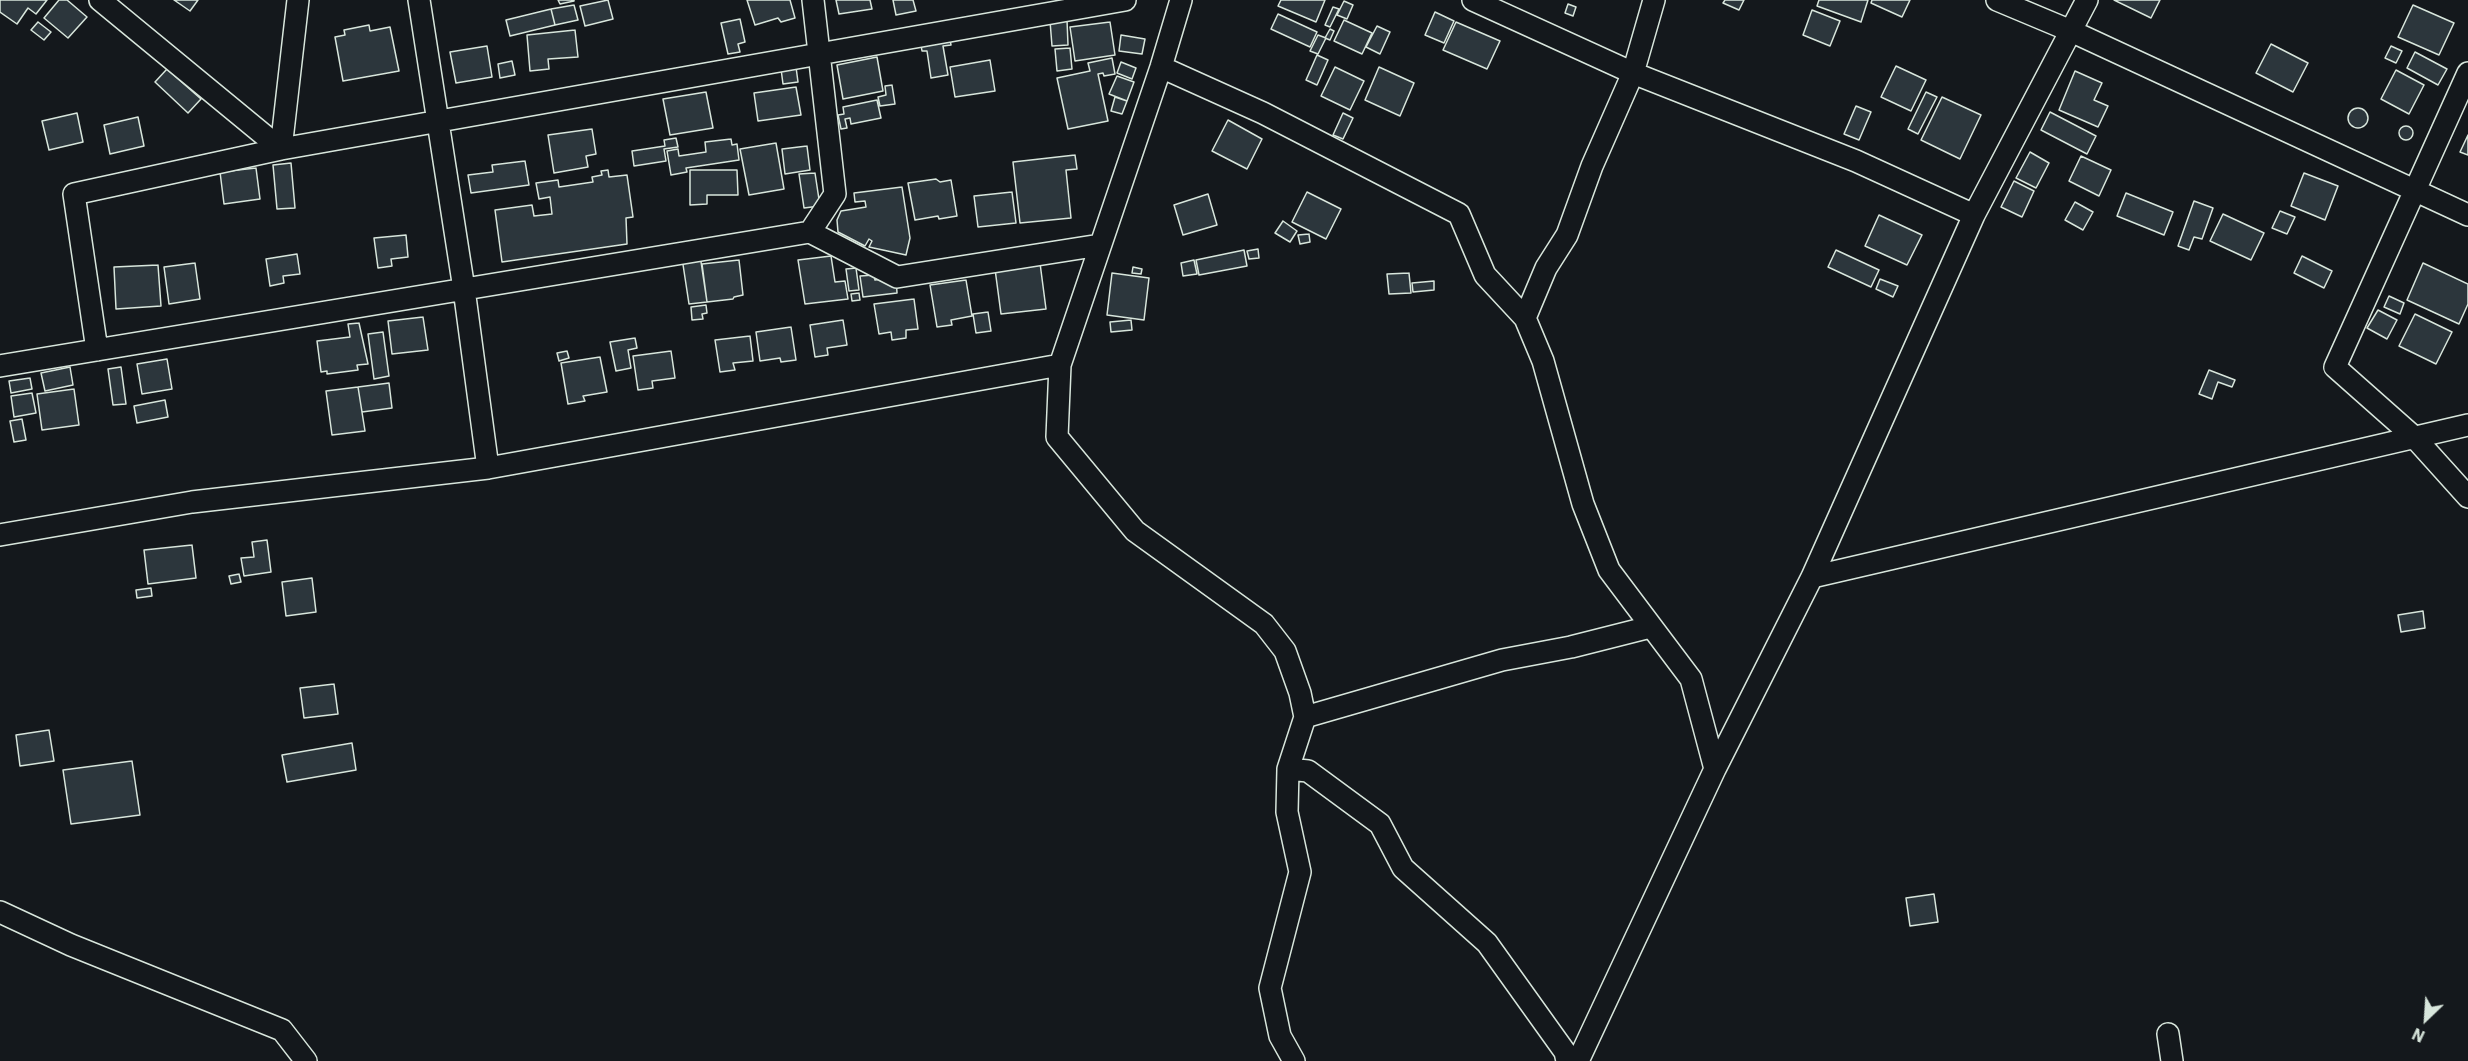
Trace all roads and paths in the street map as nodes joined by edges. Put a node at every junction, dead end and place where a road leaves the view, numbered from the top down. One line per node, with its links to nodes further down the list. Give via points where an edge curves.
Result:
1 (100, 0): 17 (street)
2 (298, 0): 17 (street)
3 (419, 0): 16 (street)
4 (813, 0): 12 (street)
5 (1125, 0): 12 (street)
6 (1181, 0): 13 (street)
7 (1473, 0): 14 (street)
8 (1654, 0): 14 (street)
9 (1997, 0): 11 (street)
10 (2087, 0): 11 (street)
11 (2071, 31): 18 (street); 19 (street)
12 (821, 53): 16 (street); 21 (street, via 835,194)
13 (1161, 67): 22 (street); 24 (street, via 1263,113 1459,214 1485,275)
14 (1633, 73): 19 (street, via 1856,161); 24 (street, via 1567,235 1546,268)
15 (2468, 74): 18 (street)
16 (438, 121): 17 (street); 23 (street)
17 (281, 149): 25 (street, via 74,194)
18 (2414, 190): 20 (street); 29 (street, via 2335,367)
19 (1974, 215): 33 (street)
20 (2468, 215)
21 (810, 232): 22 (street, via 897,277); 23 (street)
22 (1100, 245): 26 (street)
23 (464, 289): 25 (street); 30 (street)
24 (1525, 318): 34 (street, via 1543,361 1583,504 1608,570)
25 (97, 350): 27 (street)
26 (1060, 365): 30 (street); 35 (street, via 1057,437 1135,531 1264,624 1285,651)
27 (0, 366)
28 (2468, 425): 29 (street)
29 (2414, 438): 31 (street); 33 (street)
30 (489, 468): 32 (street, via 192,502)
31 (2468, 498)
32 (0, 535)
33 (1812, 577): 36 (street)
34 (1650, 627): 35 (street, via 1502,660); 36 (street, via 1691,678)
35 (1305, 717): 37 (street)
36 (1715, 769): 43 (street)
37 (1288, 770): 41 (street, via 1287,812 1300,872 1270,988 1281,1036); 42 (street, via 1308,771 1380,824 1403,868 1487,943 1565,1052)
38 (0, 912): 40 (street, via 71,945 282,1030)
39 (2168, 1034): 44 (street)
40 (306, 1061)
41 (1294, 1061)
42 (1567, 1061)
43 (1578, 1061)
44 (2172, 1061)

